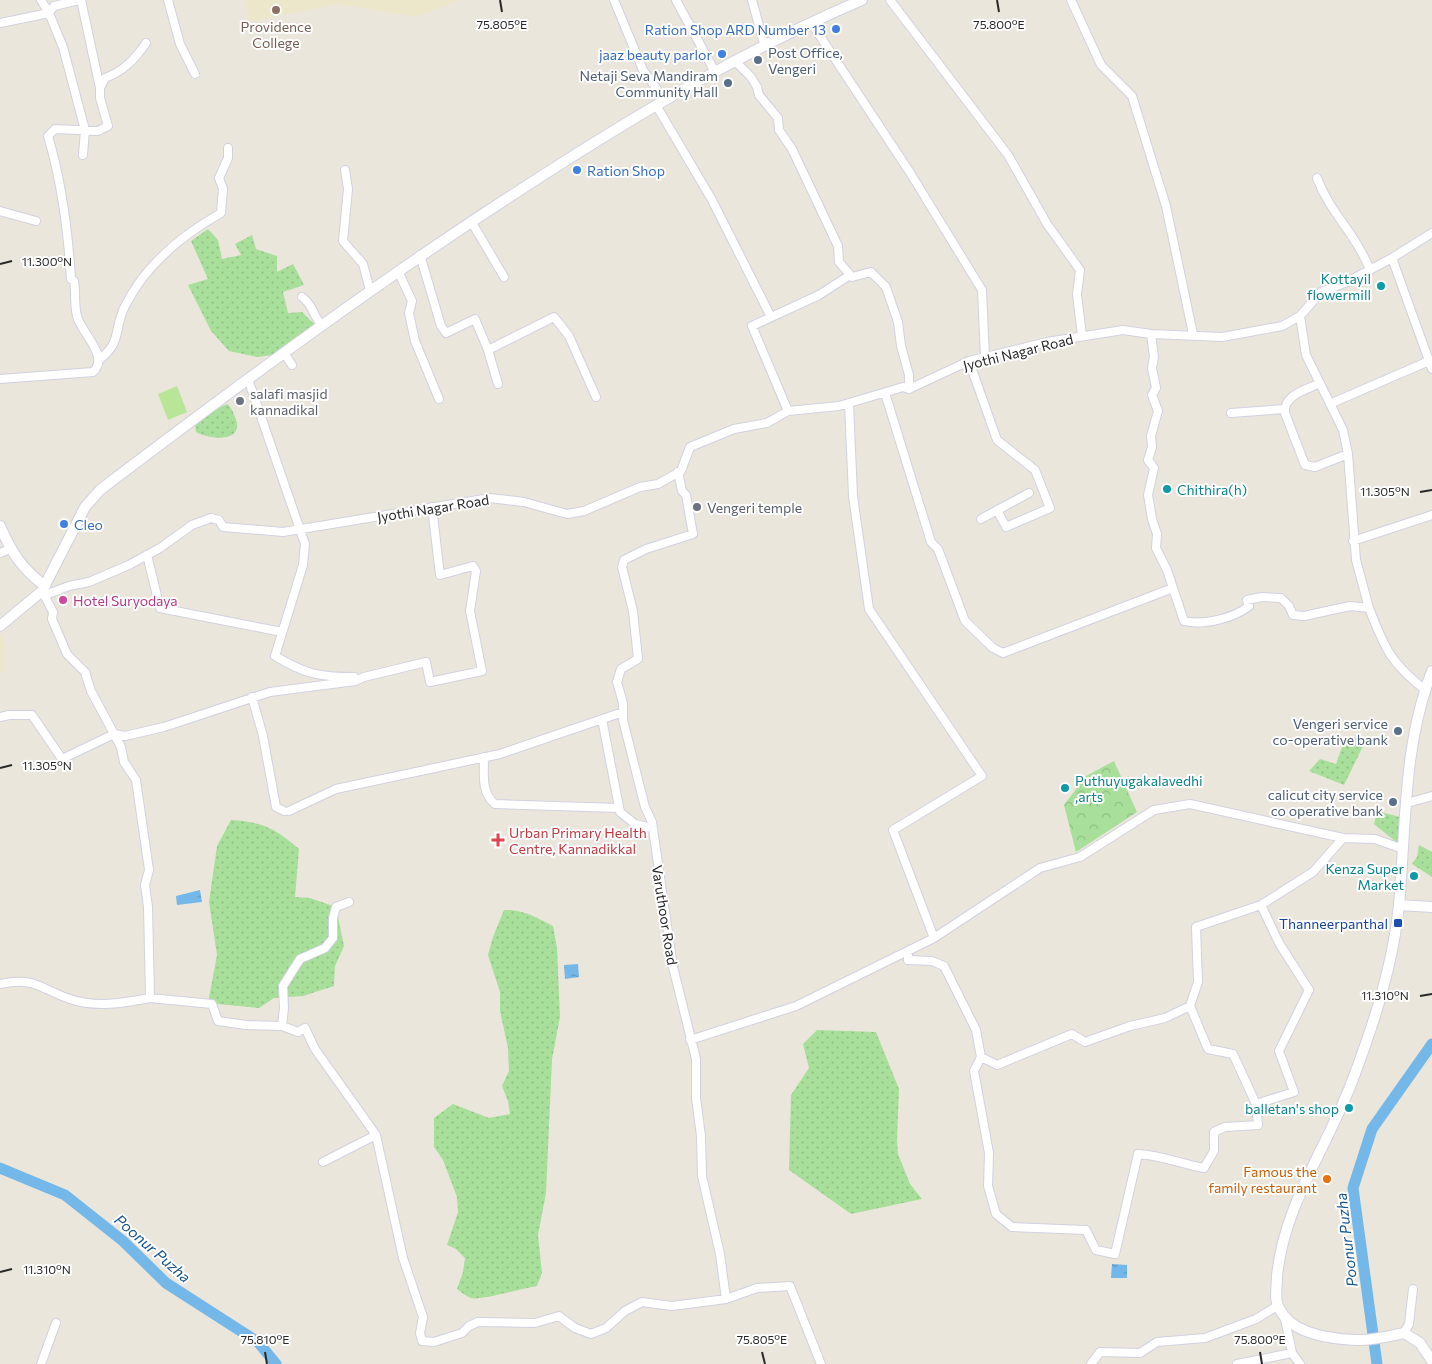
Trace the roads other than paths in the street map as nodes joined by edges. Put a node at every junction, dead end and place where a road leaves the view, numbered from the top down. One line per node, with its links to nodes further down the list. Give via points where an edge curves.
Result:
1 (41, 0): 10 (street)
2 (80, 0): 10 (street, via 54,6); 18 (street)
3 (168, 0): 17 (street, via 180,44)
4 (614, 0): 19 (street)
5 (676, 0): 16 (street)
6 (752, 0): 14 (street)
7 (862, 0): 12 (main road)
8 (890, 0): 42 (street, via 1008,155 1047,224 1080,270 1077,294)
9 (1071, 0): 41 (street, via 1101,65 1132,96 1166,206)
10 (49, 13): 11 (street); 20 (street, via 63,47)
11 (0, 23)
12 (812, 24): 14 (main road); 45 (street, via 909,171 982,290)
13 (146, 43): 18 (street, via 136,58 118,73 105,78)
14 (764, 47): 15 (main road)
15 (735, 61): 16 (main road); 33 (street, via 751,77 759,95 778,118 778,130 807,178 838,246 839,262)
16 (715, 72): 19 (main road)
17 (195, 74)
18 (100, 88): 20 (street, via 108,126 98,131)
19 (660, 102): 27 (main road); 38 (street)
20 (86, 130): 22 (street); 46 (street, via 55,129 48,136 56,162 68,232 77,317)
21 (228, 148): 46 (street, via 228,158 219,178 223,190 220,213 156,261 124,308 112,349)
22 (83, 155)
23 (345, 170): 35 (street, via 348,189 343,241 363,264)
24 (1317, 178): 31 (street, via 1330,205 1357,240)
25 (0, 211): 26 (street)
26 (36, 221)
27 (472, 221): 29 (main road); 34 (street)
28 (1432, 233): 30 (street, Jyothi Nagar Road)
29 (420, 255): 32 (main road); 43 (street, via 441,326 446,333 475,319)
30 (1392, 258): 31 (street, Jyothi Nagar Road); 49 (street)
31 (1370, 270): 37 (street, Jyothi Nagar Road, via 1321,292)
32 (398, 271): 35 (main road); 57 (street, via 412,301 409,313 416,341)
33 (850, 275): 38 (street, via 819,295); 54 (street, via 852,278 871,272 886,287 898,322)
34 (504, 277)
35 (370, 290): 39 (main road)
36 (302, 296): 39 (street, via 310,303)
37 (1300, 316): 41 (street, Jyothi Nagar Road, via 1282,326 1222,337); 52 (street, via 1306,355)
38 (771, 317): 61 (street, via 752,326)
39 (322, 325): 44 (main road)
40 (1151, 334): 41 (street, Jyothi Nagar Road); 42 (street, Jyothi Nagar Road, via 1123,330); 76 (street, via 1156,388 1152,395 1158,411 1148,460 1154,468 1148,496 1157,534 1156,548)
41 (1193, 334)
42 (1082, 336): 45 (street, Jyothi Nagar Road)
43 (488, 350): 53 (street); 56 (street, via 554,316 569,336)
44 (284, 353): 48 (street); 50 (main road)
45 (984, 358): 47 (street, Jyothi Nagar Road)
46 (99, 360): 51 (street, via 98,368 93,372)
47 (969, 361): 54 (street, Jyothi Nagar Road); 67 (street, via 997,440 1035,470 1050,508 1006,527)
48 (292, 365)
49 (1430, 365): 59 (street)
50 (248, 379): 71 (street); 75 (main road, via 100,490 85,507)
51 (0, 380)
52 (1320, 383): 59 (street); 60 (street, via 1288,399)
53 (498, 384)
54 (909, 389): 55 (street, Jyothi Nagar Road)
55 (885, 393): 58 (street, Jyothi Nagar Road); 76 (street, via 931,542 938,549 965,621 993,648 1003,653)
56 (596, 397)
57 (439, 399)
58 (849, 403): 61 (street, Jyothi Nagar Road); 99 (street, via 853,496 869,608 982,776 893,830)
59 (1332, 404): 63 (street, via 1343,430)
60 (1284, 408): 62 (street); 63 (street, via 1304,465 1315,467)
61 (788, 410): 64 (street, Jyothi Nagar Road, via 767,423 734,429 690,447)
62 (1231, 413)
63 (1348, 454): 72 (street)
64 (678, 472): 66 (street, Jyothi Nagar Road, via 658,484 640,487 584,511 567,514 524,502 490,498); 84 (street, Varuthoor Road, via 693,534 630,555 622,568 634,611 638,659 621,669 617,682)
65 (1029, 493): 67 (street)
66 (432, 507): 71 (street, Jyothi Nagar Road); 81 (street, via 440,575 473,566 476,571 470,611 482,671 430,682 426,662)
67 (997, 510): 69 (street)
68 (1432, 515): 72 (street)
69 (981, 519)
70 (0, 526): 73 (main road)
71 (300, 528): 74 (street, Jyothi Nagar Road, via 282,532 223,527 219,520 212,518 192,525); 79 (street, via 305,544 303,565)
72 (1354, 542): 77 (street)
73 (5, 551): 75 (main road)
74 (147, 555): 75 (street, Jyothi Nagar Road, via 89,582 48,594); 79 (street, via 160,608)
75 (43, 588): 78 (main road); 87 (street, via 67,654 84,672)
76 (1173, 588): 77 (street, via 1184,621 1193,623 1238,615 1249,606 1247,600 1262,597 1282,598 1293,614 1304,616 1350,606)
77 (1369, 608): 82 (street, via 1396,665)
78 (0, 626)
79 (282, 632): 81 (street, via 275,656 301,671 333,677)
80 (1432, 671): 82 (main road)
81 (364, 677): 83 (street)
82 (1424, 690): 90 (main road, via 1414,734)
83 (252, 697): 87 (street, via 164,728 125,736); 88 (street, via 276,807 286,811 336,789)
84 (623, 712): 86 (street); 92 (street, Varuthoor Road)
85 (0, 717): 87 (street, via 9,714 32,716 62,760)
86 (602, 719): 88 (street); 91 (street)
87 (114, 734): 102 (street, via 122,747 124,762 136,780 145,830 149,870 145,885)
88 (484, 758): 91 (street, via 485,792 495,804)
89 (1432, 796): 90 (street)
90 (1407, 803): 94 (main road)
91 (619, 808): 92 (street, via 635,824)
92 (652, 828): 105 (street, Varuthoor Road, via 673,967)
93 (1342, 838): 94 (street, via 1375,839); 96 (street, via 1313,872); 99 (street, via 1190,804 1154,810 1080,858 1040,868)
94 (1403, 849): 97 (main road)
95 (349, 902): 104 (street, via 336,907 333,938 325,948 300,959 283,986)
96 (1261, 905): 103 (street, via 1196,928 1198,982); 107 (street, via 1309,990 1279,1052 1294,1092)
97 (1399, 905): 98 (main road); 112 (main road, via 1388,969 1366,1042 1339,1113 1290,1215 1279,1262)
98 (1432, 907)
99 (934, 938): 100 (street)
100 (908, 951): 105 (street, via 796,1006); 106 (street, via 908,960 932,961 944,966 976,1030)
101 (0, 984): 102 (street, via 21,980 71,1000 117,1004)
102 (150, 998): 104 (street, via 212,1004 218,1021 246,1026)
103 (1190, 1006): 106 (street, via 1165,1018 1085,1042 1072,1034 997,1065); 107 (street, via 1208,1049 1232,1054)
104 (282, 1026): 108 (street, via 298,1032 305,1028 315,1049)
105 (690, 1040): 111 (street, Varuthoor Road, via 696,1059 702,1176 720,1254)
106 (981, 1058): 107 (street, via 974,1071 989,1154 988,1186 996,1214 1012,1228 1086,1230 1096,1250 1116,1254 1138,1154 1158,1155 1180,1164 1204,1168 1214,1151 1214,1132 1225,1127 1258,1125)
107 (1256, 1104)
108 (376, 1135): 109 (street); 111 (street, via 403,1258 423,1317 422,1341 434,1342 462,1333 478,1322 535,1323 558,1316 591,1334 606,1328 625,1311 642,1302 672,1306)
109 (323, 1162)
110 (1413, 1289): 115 (street, via 1409,1324)
111 (726, 1299): 120 (street, via 757,1288 790,1286)
112 (1277, 1306): 113 (main road); 121 (street, via 1256,1319 1204,1338 1157,1342 1140,1353 1100,1352)
113 (1285, 1319): 115 (main road, via 1291,1325 1320,1335 1358,1340); 117 (street)
114 (56, 1323): 119 (street)
115 (1404, 1333): 116 (main road)
116 (1429, 1348): 118 (main road)
117 (1292, 1353): 122 (street); 123 (street)
118 (1432, 1361)
119 (41, 1364)
120 (820, 1364)
121 (1091, 1364)
122 (1237, 1364)
123 (1300, 1364)

